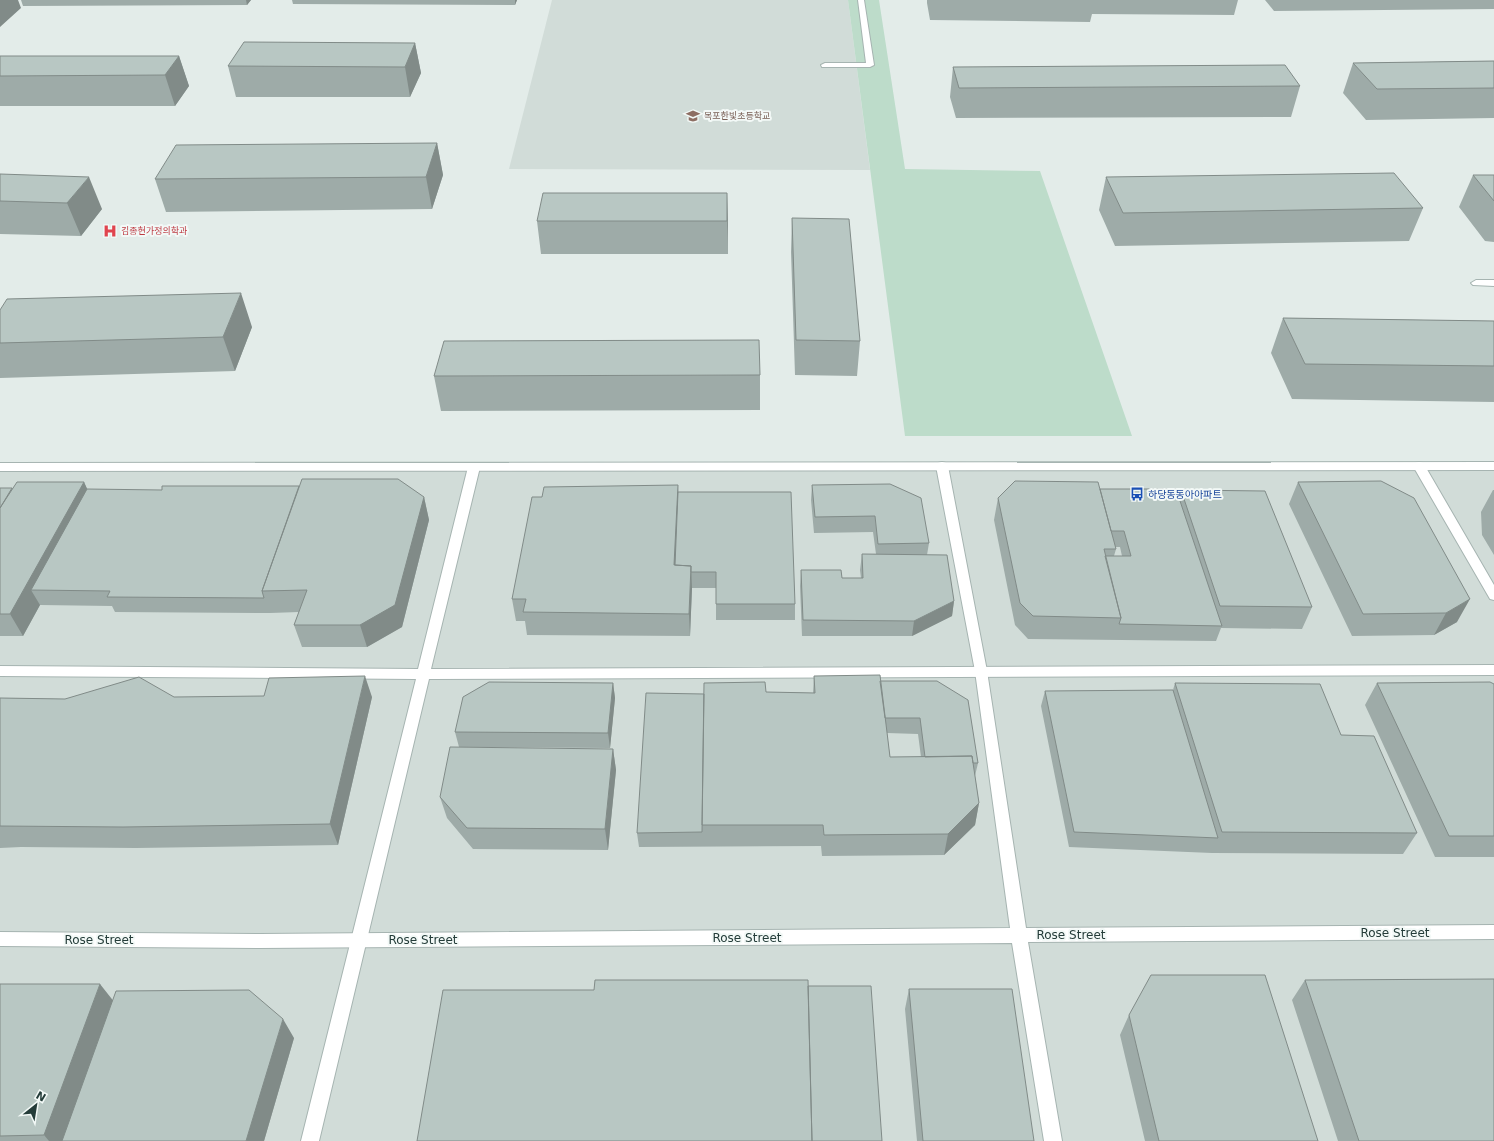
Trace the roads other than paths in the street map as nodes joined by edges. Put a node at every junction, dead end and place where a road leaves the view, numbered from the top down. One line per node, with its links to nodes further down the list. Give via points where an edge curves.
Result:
1 (861, 0): 2 (street, via 870,65)
2 (826, 65)
3 (1476, 283): 4 (street)
4 (1494, 283)
5 (942, 466): 6 (street); 9 (street); 13 (street)
6 (1419, 466): 7 (street); 10 (street)
7 (1494, 466)
8 (0, 467): 9 (street)
9 (474, 467): 14 (street)
10 (1494, 596)
11 (1494, 670): 13 (street)
12 (0, 671): 14 (street)
13 (981, 671): 14 (street); 16 (street)
14 (423, 674): 18 (street)
15 (1494, 932): 16 (street, Rose Street)
16 (1019, 936): 18 (street, Rose Street); 20 (street)
17 (0, 939): 18 (street, Rose Street)
18 (359, 940): 19 (street)
19 (310, 1141)
20 (1053, 1141)

